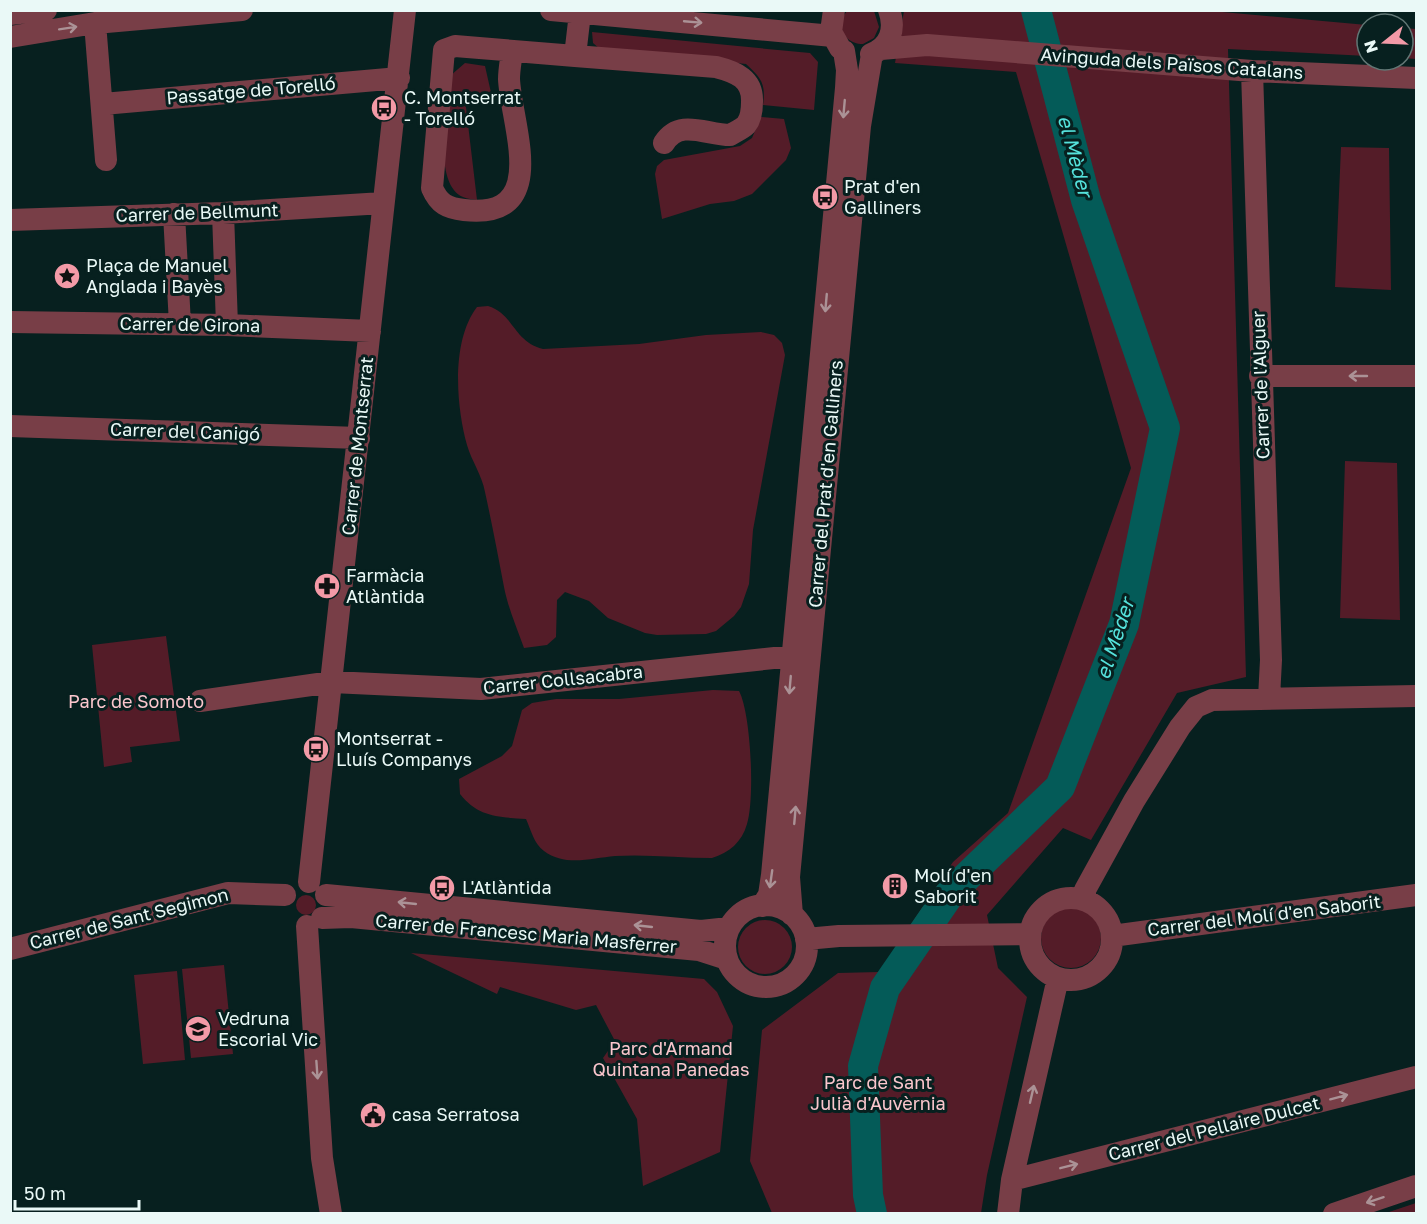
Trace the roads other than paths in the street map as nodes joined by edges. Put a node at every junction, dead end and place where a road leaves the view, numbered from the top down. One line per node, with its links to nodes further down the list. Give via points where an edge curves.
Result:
1 (46, 10): 7 (street)
2 (242, 10): 9 (street)
3 (405, 10): 17 (street, Carrer de Montserrat)
4 (551, 10): 6 (street)
5 (830, 11): 11 (street, Carrer del Prat d'en Galliners)
6 (580, 13): 11 (street, one-way to 11); 15 (street)
7 (10, 14)
8 (891, 16): 12 (street, Avinguda dels Països Catalans); 14 (street, Carrer del Prat d'en Galliners, via 889,40)
9 (95, 23): 10 (street, one-way to 9); 19 (street)
10 (10, 37)
11 (838, 43): 14 (street, Avinguda dels Països Catalans, via 860,56); 34 (street, Carrer del Prat d'en Galliners, one-way to 34, via 848,70)
12 (927, 45): 14 (street, Avinguda dels Països Catalans); 16 (street, Avinguda dels Països Catalans)
13 (512, 51): 13 (street, via 455,46 442,54 432,188 437,200 447,207 489,210 502,204 517,186 522,157 509,78); 15 (street)
14 (877, 52): 44 (street, Carrer del Prat d'en Galliners, one-way to 14, via 789,877 860,126)
15 (575, 56): 20 (street, via 716,68 734,72 747,81 753,93 746,125 730,135 682,129 670,134)
16 (1252, 71): 18 (street, Avinguda dels Països Catalans); 30 (street, Carrer de l'Alguer)
17 (399, 78): 19 (street, Passatge de Torelló); 22 (street, Carrer de Montserrat)
18 (1416, 78)
19 (103, 104): 21 (street)
20 (664, 143)
21 (106, 160)
22 (383, 203): 23 (street, Carrer de Bellmunt); 29 (street, Carrer de Montserrat)
23 (223, 213): 24 (street, Carrer de Bellmunt); 28 (street)
24 (174, 214): 25 (street, Carrer de Bellmunt); 27 (street)
25 (10, 220)
26 (10, 322): 27 (street, Carrer de Girona)
27 (180, 324): 28 (street, Carrer de Girona)
28 (227, 325): 29 (street, Carrer de Girona)
29 (370, 331): 33 (street, Carrer de Montserrat)
30 (1260, 376): 31 (street, one-way to 30); 37 (street, Carrer de l'Alguer, via 1271,660)
31 (1416, 376)
32 (10, 426): 33 (street, Carrer del Canigó)
33 (359, 438): 35 (street, Carrer de Montserrat)
34 (793, 656): 35 (street, Carrer Collsacabra, via 482,689); 42 (street, Carrer del Prat d'en Galliners, one-way to 42, via 772,875 769,896)
35 (332, 682): 38 (street, Carrer Collsacabra); 39 (street, Carrer de Montserrat)
36 (1416, 696): 37 (street)
37 (1269, 698): 41 (street, via 1212,699 1189,714 1134,801 1085,890)
38 (200, 701)
39 (317, 888): 43 (street, Carrer de Montserrat, via 327,907); 43 (street, via 293,885); 45 (street, Carrer de Francesc Maria Masferrer, one-way to 39, via 701,931)
40 (1416, 896): 47 (street, Carrer del Molí d'en Saborit)
41 (1085, 900): 46 (street, via 1073,897 1050,903 1033,922); 47 (street, via 1104,914)
42 (762, 906): 44 (street, via 780,908); 45 (street, via 741,914)
43 (298, 914): 49 (street, Carrer de Sant Segimon, via 228,893); 50 (street, Carrer de Francesc Maria Masferrer, via 699,950); 55 (street, Carrer de Montserrat, one-way to 55)
44 (792, 915): 48 (street)
45 (729, 928): 50 (street)
46 (1030, 934): 48 (street); 51 (street, via 1034,956)
47 (1112, 936): 51 (street, via 1111,948 1099,968 1078,979)
48 (806, 939): 50 (street, via 801,967 780,985 748,983)
49 (10, 949)
50 (727, 959)
51 (1058, 978): 53 (street, one-way to 51)
52 (1416, 1077): 53 (street, Carrer del Pellaire Dulcet, one-way to 52)
53 (1012, 1180): 56 (street)
54 (1416, 1186): 57 (street, one-way to 57)
55 (331, 1214)
56 (1008, 1214)
57 (1334, 1214)

